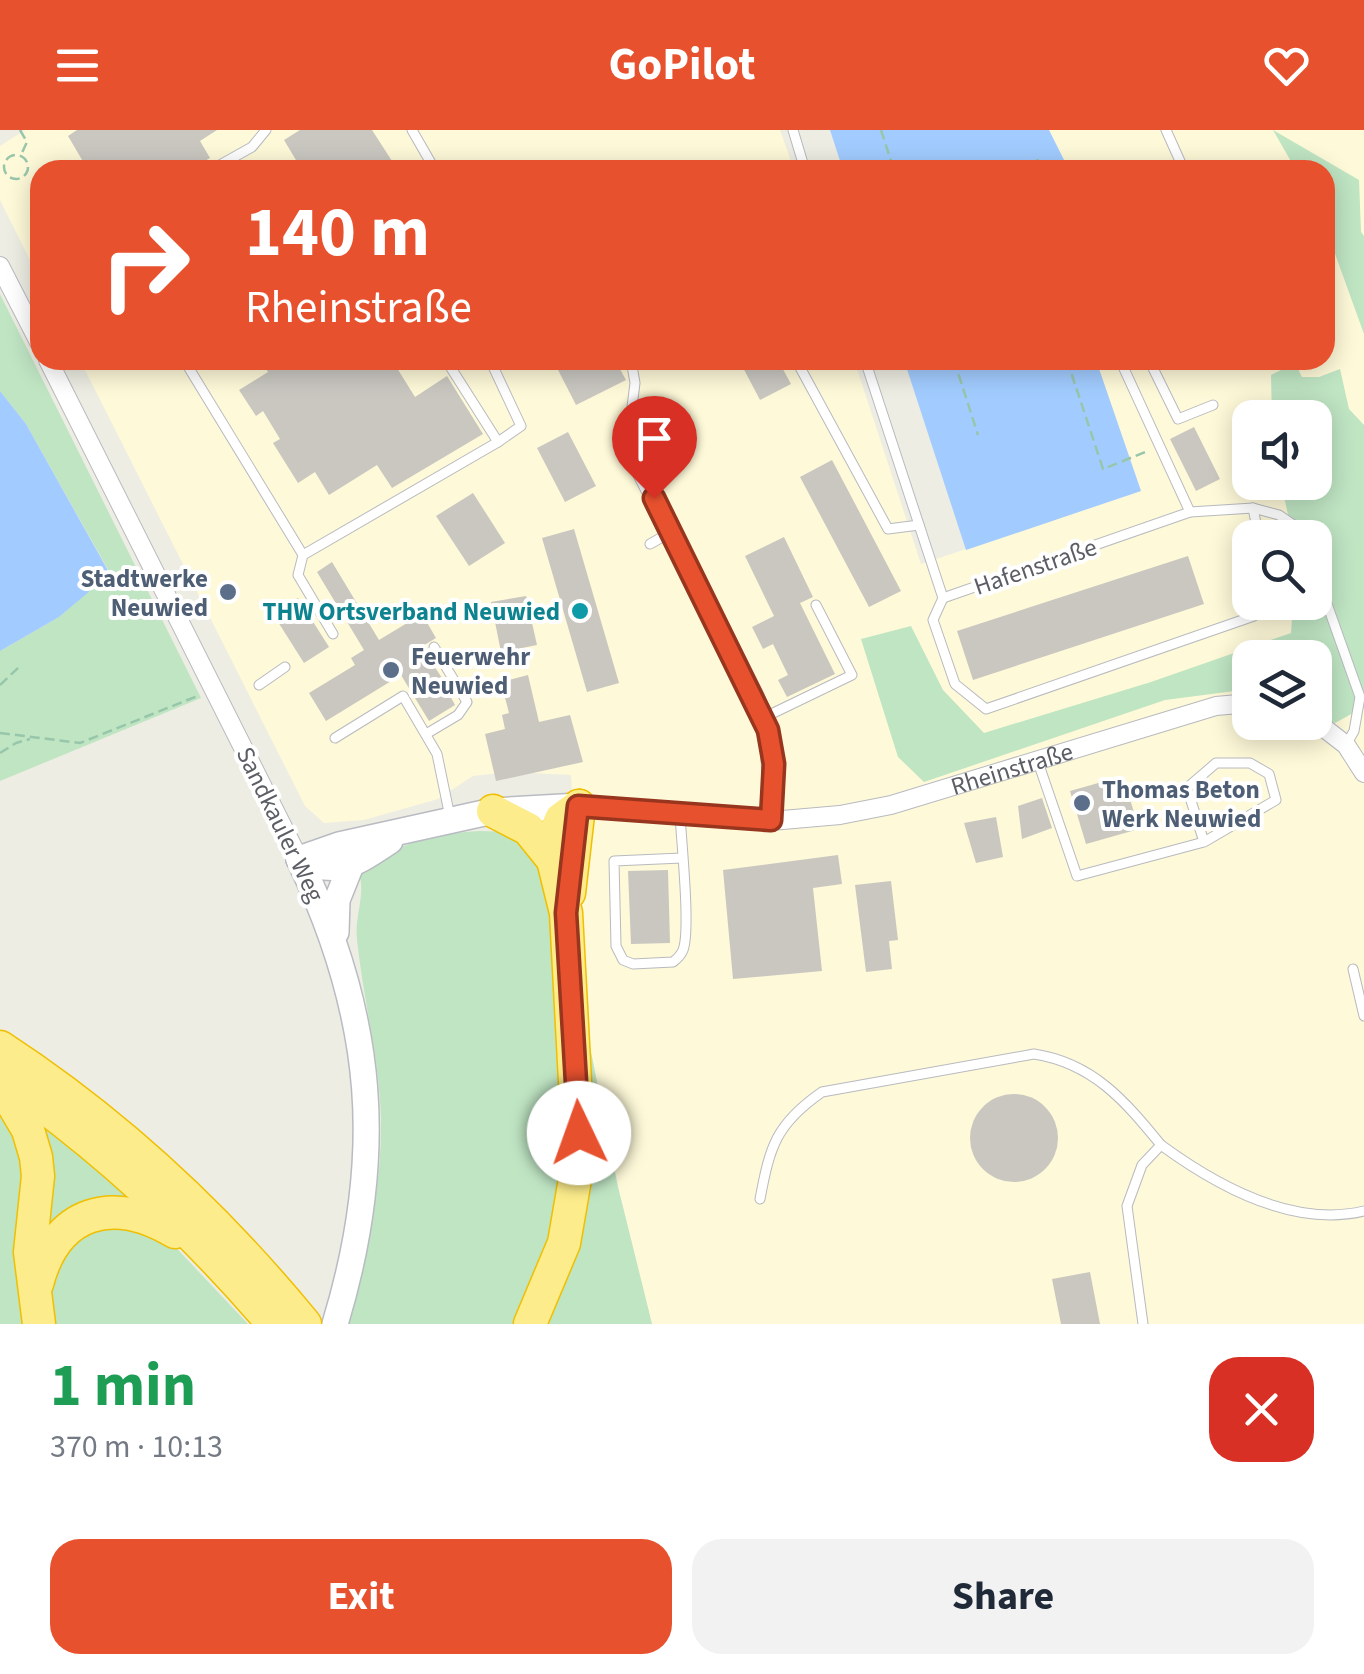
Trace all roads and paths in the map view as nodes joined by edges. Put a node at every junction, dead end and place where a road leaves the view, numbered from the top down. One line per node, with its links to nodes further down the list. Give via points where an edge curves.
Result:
1 (20, 130): 7 (path, via 27,142)
2 (266, 130): 8 (lane)
3 (412, 130): 9 (lane)
4 (793, 130): 10 (lane)
5 (881, 130): 11 (path)
6 (1166, 130): 12 (lane)
7 (21, 156): 13 (path, via 7,158); 13 (path, via 28,167 23,178)
8 (229, 160)
9 (429, 160)
10 (802, 160)
11 (891, 160)
12 (1180, 160)
13 (2, 171)
14 (1, 266): 15 (street)
15 (30, 309)
16 (53, 370): 50 (street, Sandkauler Weg)
17 (190, 370): 39 (lane)
18 (452, 370): 29 (lane)
19 (495, 370): 29 (lane, via 522,426)
20 (633, 370): 31 (lane, via 628,439)
21 (801, 370): 36 (lane, via 888,528)
22 (868, 370): 36 (lane, Hafenstraße)
23 (957, 370): 28 (path)
24 (1071, 370): 30 (path, via 1103,469)
25 (1125, 370): 30 (lane)
26 (1154, 370): 27 (lane, via 1178,419)
27 (1213, 405)
28 (978, 435)
29 (498, 442): 39 (lane)
30 (1160, 447): 33 (lane)
31 (638, 465): 37 (street)
32 (1254, 508): 33 (lane, Hafenstraße); 34 (lane); 35 (lane)
33 (1190, 512): 40 (lane, Hafenstraße)
34 (1256, 520)
35 (1286, 520)
36 (919, 525): 40 (lane, Hafenstraße)
37 (672, 532): 38 (lane); 52 (street)
38 (650, 544)
39 (304, 554): 44 (lane, via 298,574)
40 (943, 598): 43 (lane, via 933,620 955,684 986,709)
41 (816, 605): 52 (lane, via 852,675)
42 (1332, 618): 58 (lane, via 1360,696)
43 (1242, 620)
44 (332, 634)
45 (434, 647): 54 (lane, via 467,702)
46 (285, 667): 49 (lane)
47 (20, 668): 48 (path)
48 (0, 685)
49 (259, 685)
50 (215, 689): 56 (path, via 80,743); 70 (street, Sandkauler Weg)
51 (1232, 704): 60 (street, Rheinstraße)
52 (764, 718): 66 (street, via 774,764)
53 (0, 733): 56 (path)
54 (426, 734): 57 (lane, via 403,696); 65 (lane, via 441,768)
55 (1332, 734): 58 (street)
56 (36, 738): 59 (path)
57 (335, 738)
58 (1346, 745): 61 (street)
59 (0, 753)
60 (1038, 762): 66 (street, Rheinstraße, via 891,806); 68 (lane, via 1077,876)
61 (1364, 772)
62 (578, 806): 63 (street, Rheinstraße); 64 (street, Rheinstraße); 71 (highway, via 557,826); 73 (highway)
63 (493, 810): 65 (street, Rheinstraße); 71 (highway, via 528,829)
64 (680, 813): 66 (street, Rheinstraße); 69 (lane)
65 (450, 820): 67 (street, Rheinstraße)
66 (771, 820)
67 (402, 832): 70 (street, Rheinstraße); 72 (street, Rheinstraße)
68 (1204, 842): 68 (lane, via 1188,788 1216,764 1250,763 1268,774 1276,800)
69 (682, 858): 69 (lane, via 683,953 673,962 622,960 614,861)
70 (299, 859): 72 (street, via 320,869); 74 (street, Sandkauler Weg)
71 (553, 860): 73 (highway)
72 (351, 865): 74 (street, via 337,900)
73 (566, 913): 87 (highway, via 579,1156 564,1243)
74 (337, 947): 86 (street, Sandkauler Weg, via 360,1041 368,1136 361,1218)
75 (1353, 969): 76 (lane)
76 (1364, 1016)
77 (0, 1046): 85 (highway, via 176,1186)
78 (0, 1079): 82 (highway, via 126,1172); 83 (highway, via 36,1156 30,1252)
79 (1161, 1145): 80 (lane, via 1094,1077 1064,1059 1034,1054 822,1092 796,1110 770,1148); 81 (lane, via 1200,1174 1315,1217); 88 (lane, via 1142,1165 1127,1206)
80 (760, 1200)
81 (1364, 1211)
82 (210, 1252): 83 (highway, via 147,1216 98,1212 74,1224 52,1248 40,1271); 84 (highway)
83 (37, 1309)
84 (272, 1324)
85 (306, 1324)
86 (335, 1324)
87 (530, 1324)
88 (1143, 1324)

